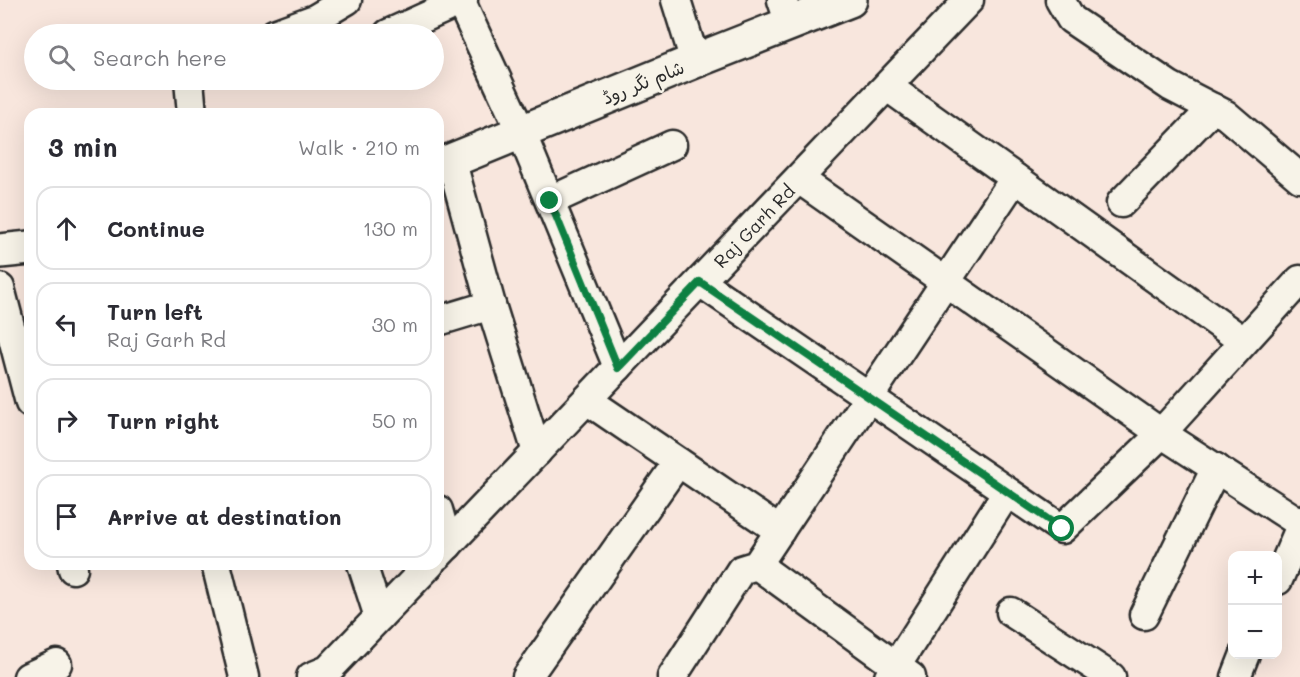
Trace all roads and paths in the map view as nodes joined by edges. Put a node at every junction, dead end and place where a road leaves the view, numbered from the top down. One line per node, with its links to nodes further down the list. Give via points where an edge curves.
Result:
1 (347, 0): 8 (street)
2 (461, 0): 9 (street); 15 (street)
3 (676, 0): 10 (street)
4 (850, 0): 7 (main road, شام نگر روڈ)
5 (969, 0): 11 (street, Raj Garh Rd)
6 (1060, 0): 14 (street, via 1071,19 1170,86)
7 (786, 12): 10 (main road, شام نگر روڈ)
8 (301, 24)
9 (409, 24)
10 (695, 60): 15 (main road, شام نگر روڈ)
11 (888, 87): 18 (street, Raj Garh Rd); 19 (street)
12 (190, 90): 13 (street)
13 (191, 108)
14 (1213, 108): 20 (street); 22 (street)
15 (521, 132): 17 (main road, شام نگر روڈ); 21 (street)
16 (672, 145): 21 (street)
17 (445, 163): 29 (street)
18 (800, 178): 26 (street); 27 (street, Raj Garh Rd)
19 (1015, 178): 26 (street); 31 (street)
20 (1300, 178)
21 (550, 201): 32 (street)
22 (1122, 203)
23 (24, 249): 24 (main road)
24 (0, 251)
25 (1300, 280): 31 (street)
26 (946, 281): 34 (street); 36 (street)
27 (700, 282): 32 (street, Raj Garh Rd); 34 (street)
28 (0, 288): 33 (street)
29 (491, 305): 30 (street); 37 (street)
30 (444, 319)
31 (1243, 341): 36 (street)
32 (618, 368): 35 (street, Raj Garh Rd)
33 (24, 380)
34 (869, 397): 40 (street); 43 (street)
35 (586, 400): 37 (street, Raj Garh Rd); 38 (street)
36 (1161, 432): 39 (street); 40 (street, via 1062,529)
37 (537, 452): 44 (street, Raj Garh Rd)
38 (678, 462): 43 (street); 59 (street)
39 (1216, 468): 41 (street); 51 (street)
40 (1007, 492): 55 (street)
41 (1300, 523)
42 (1300, 528): 49 (street)
43 (780, 531): 45 (street)
44 (444, 550)
45 (757, 565): 55 (street); 60 (street, via 741,570)
46 (217, 570): 57 (street)
47 (364, 570): 52 (street)
48 (424, 570): 52 (street, Raj Garh Rd)
49 (1282, 571)
50 (1011, 612): 61 (street)
51 (1144, 615)
52 (379, 617): 58 (street, Raj Garh Rd, via 328,670)
53 (1243, 659): 62 (street)
54 (57, 664): 56 (street)
55 (899, 674)
56 (28, 677)
57 (244, 677)
58 (311, 677)
59 (527, 677)
60 (672, 677)
61 (1111, 677)
62 (1236, 677)

